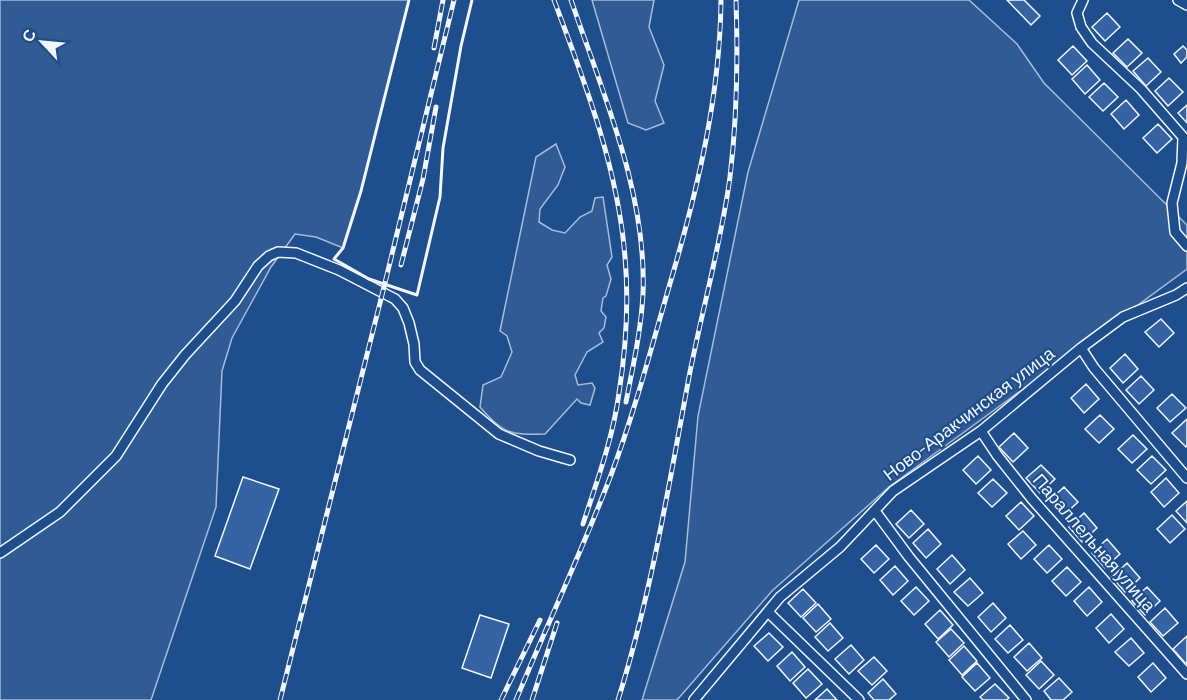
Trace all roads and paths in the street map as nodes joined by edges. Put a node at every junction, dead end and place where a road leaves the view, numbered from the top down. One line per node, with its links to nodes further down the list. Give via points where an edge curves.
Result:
1 (1083, 0): 4 (street, via 1077,13 1092,43 1141,89 1183,137 1182,163 1172,203 1175,232)
2 (1178, 0): 3 (street)
3 (1187, 5)
4 (1187, 246)
5 (1187, 288): 6 (street, Ново-Аракчинская улица, via 1123,317)
6 (1081, 348): 7 (street, Ново-Аракчинская улица); 9 (street)
7 (981, 431): 10 (street, Ново-Аракчинская улица, via 893,491); 13 (street, Параллельная улица, via 1032,499)
8 (570, 460): 11 (street, via 499,434 420,370 415,362 409,323 395,298 296,253 278,252 258,266 235,301 185,355 116,456 60,512)
9 (1187, 478)
10 (875, 511): 12 (street, Ново-Аракчинская улица); 16 (street)
11 (0, 553)
12 (768, 612): 14 (street, Ново-Аракчинская улица); 15 (street)
13 (1187, 674)
14 (694, 700)
15 (859, 700)
16 (1026, 700)

